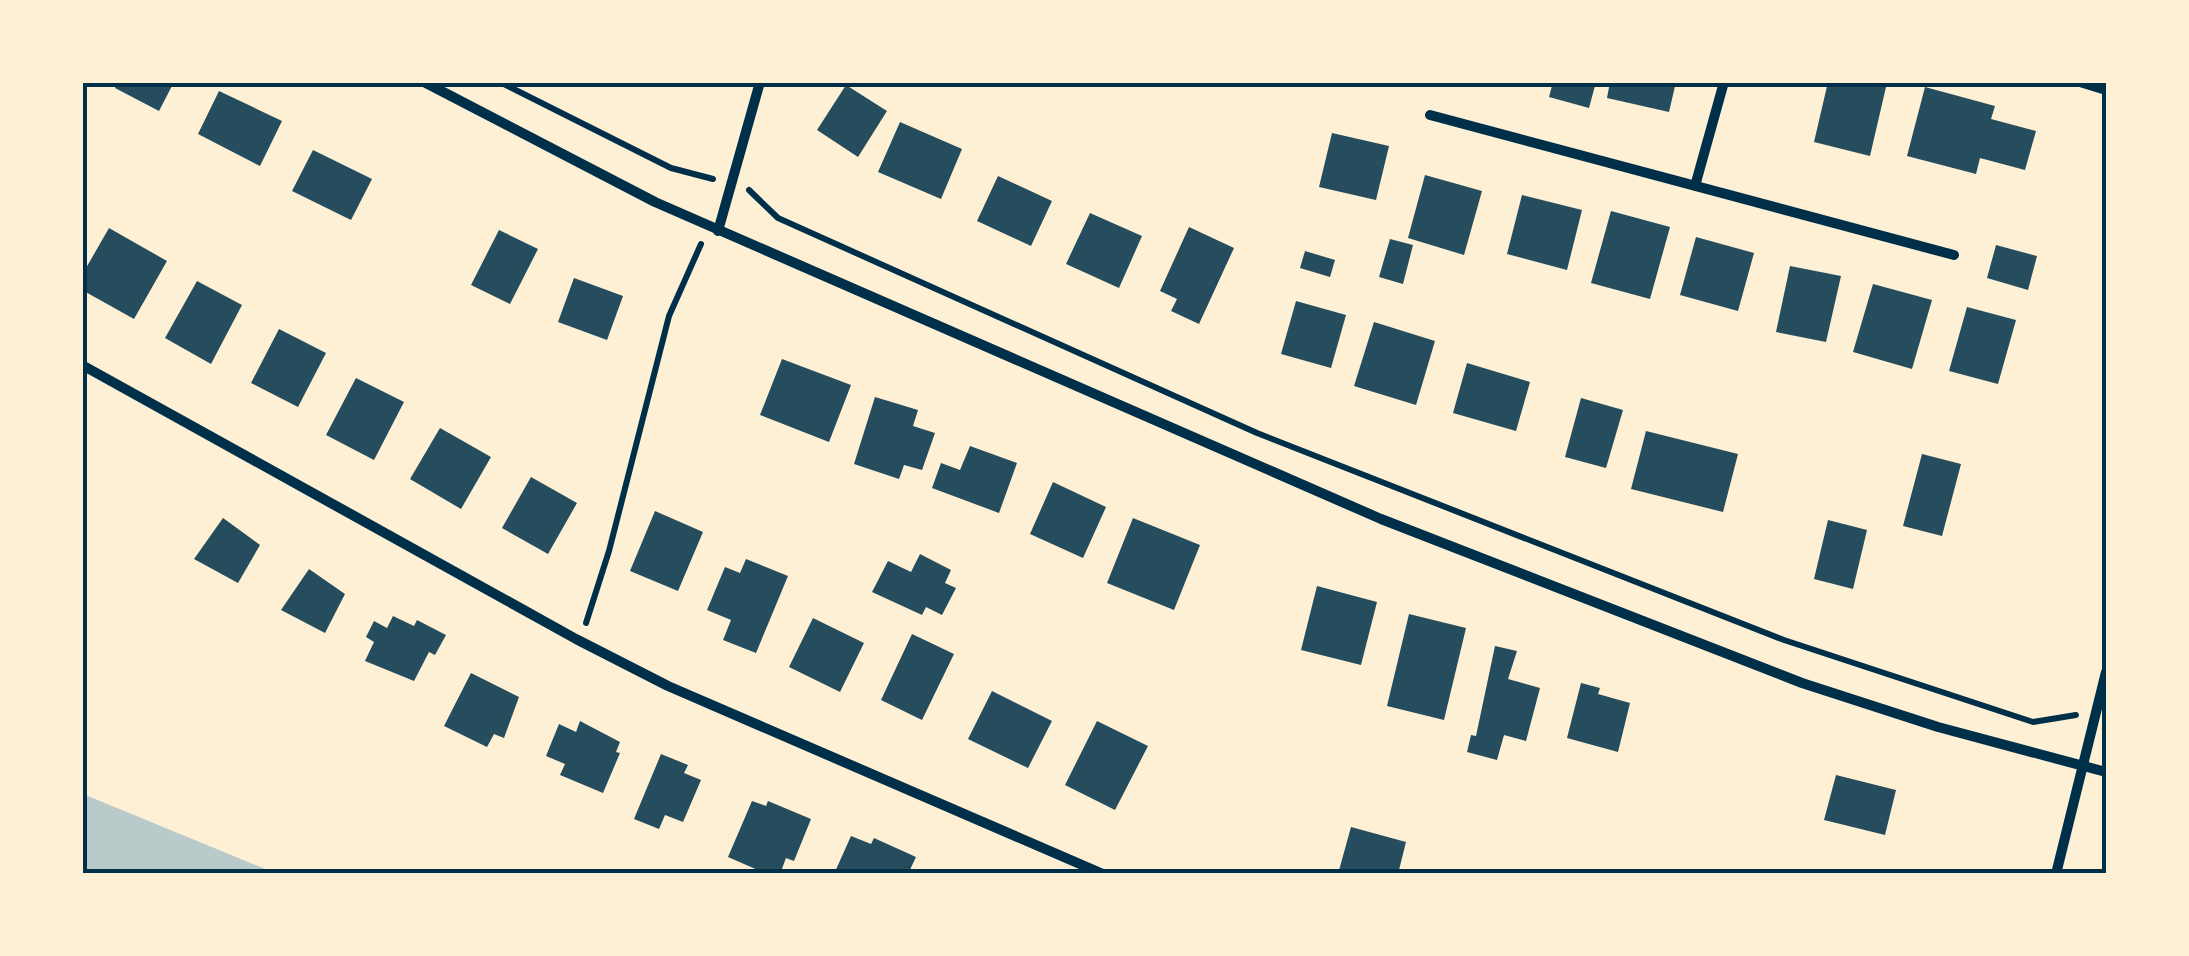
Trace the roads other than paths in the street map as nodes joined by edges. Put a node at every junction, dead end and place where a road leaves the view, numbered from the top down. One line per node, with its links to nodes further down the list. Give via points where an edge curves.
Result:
1 (424, 82): 8 (street)
2 (760, 82): 8 (street)
3 (1724, 82): 7 (street)
4 (2080, 82): 5 (street)
5 (2106, 90)
6 (1430, 115): 7 (street)
7 (1696, 186): 9 (street)
8 (718, 230): 12 (street, via 1381,519 1802,683)
9 (1954, 256)
10 (82, 364): 14 (street, via 668,686)
11 (2106, 672): 12 (street)
12 (2084, 766): 13 (street); 15 (street)
13 (2106, 772)
14 (1103, 874)
15 (2056, 874)

